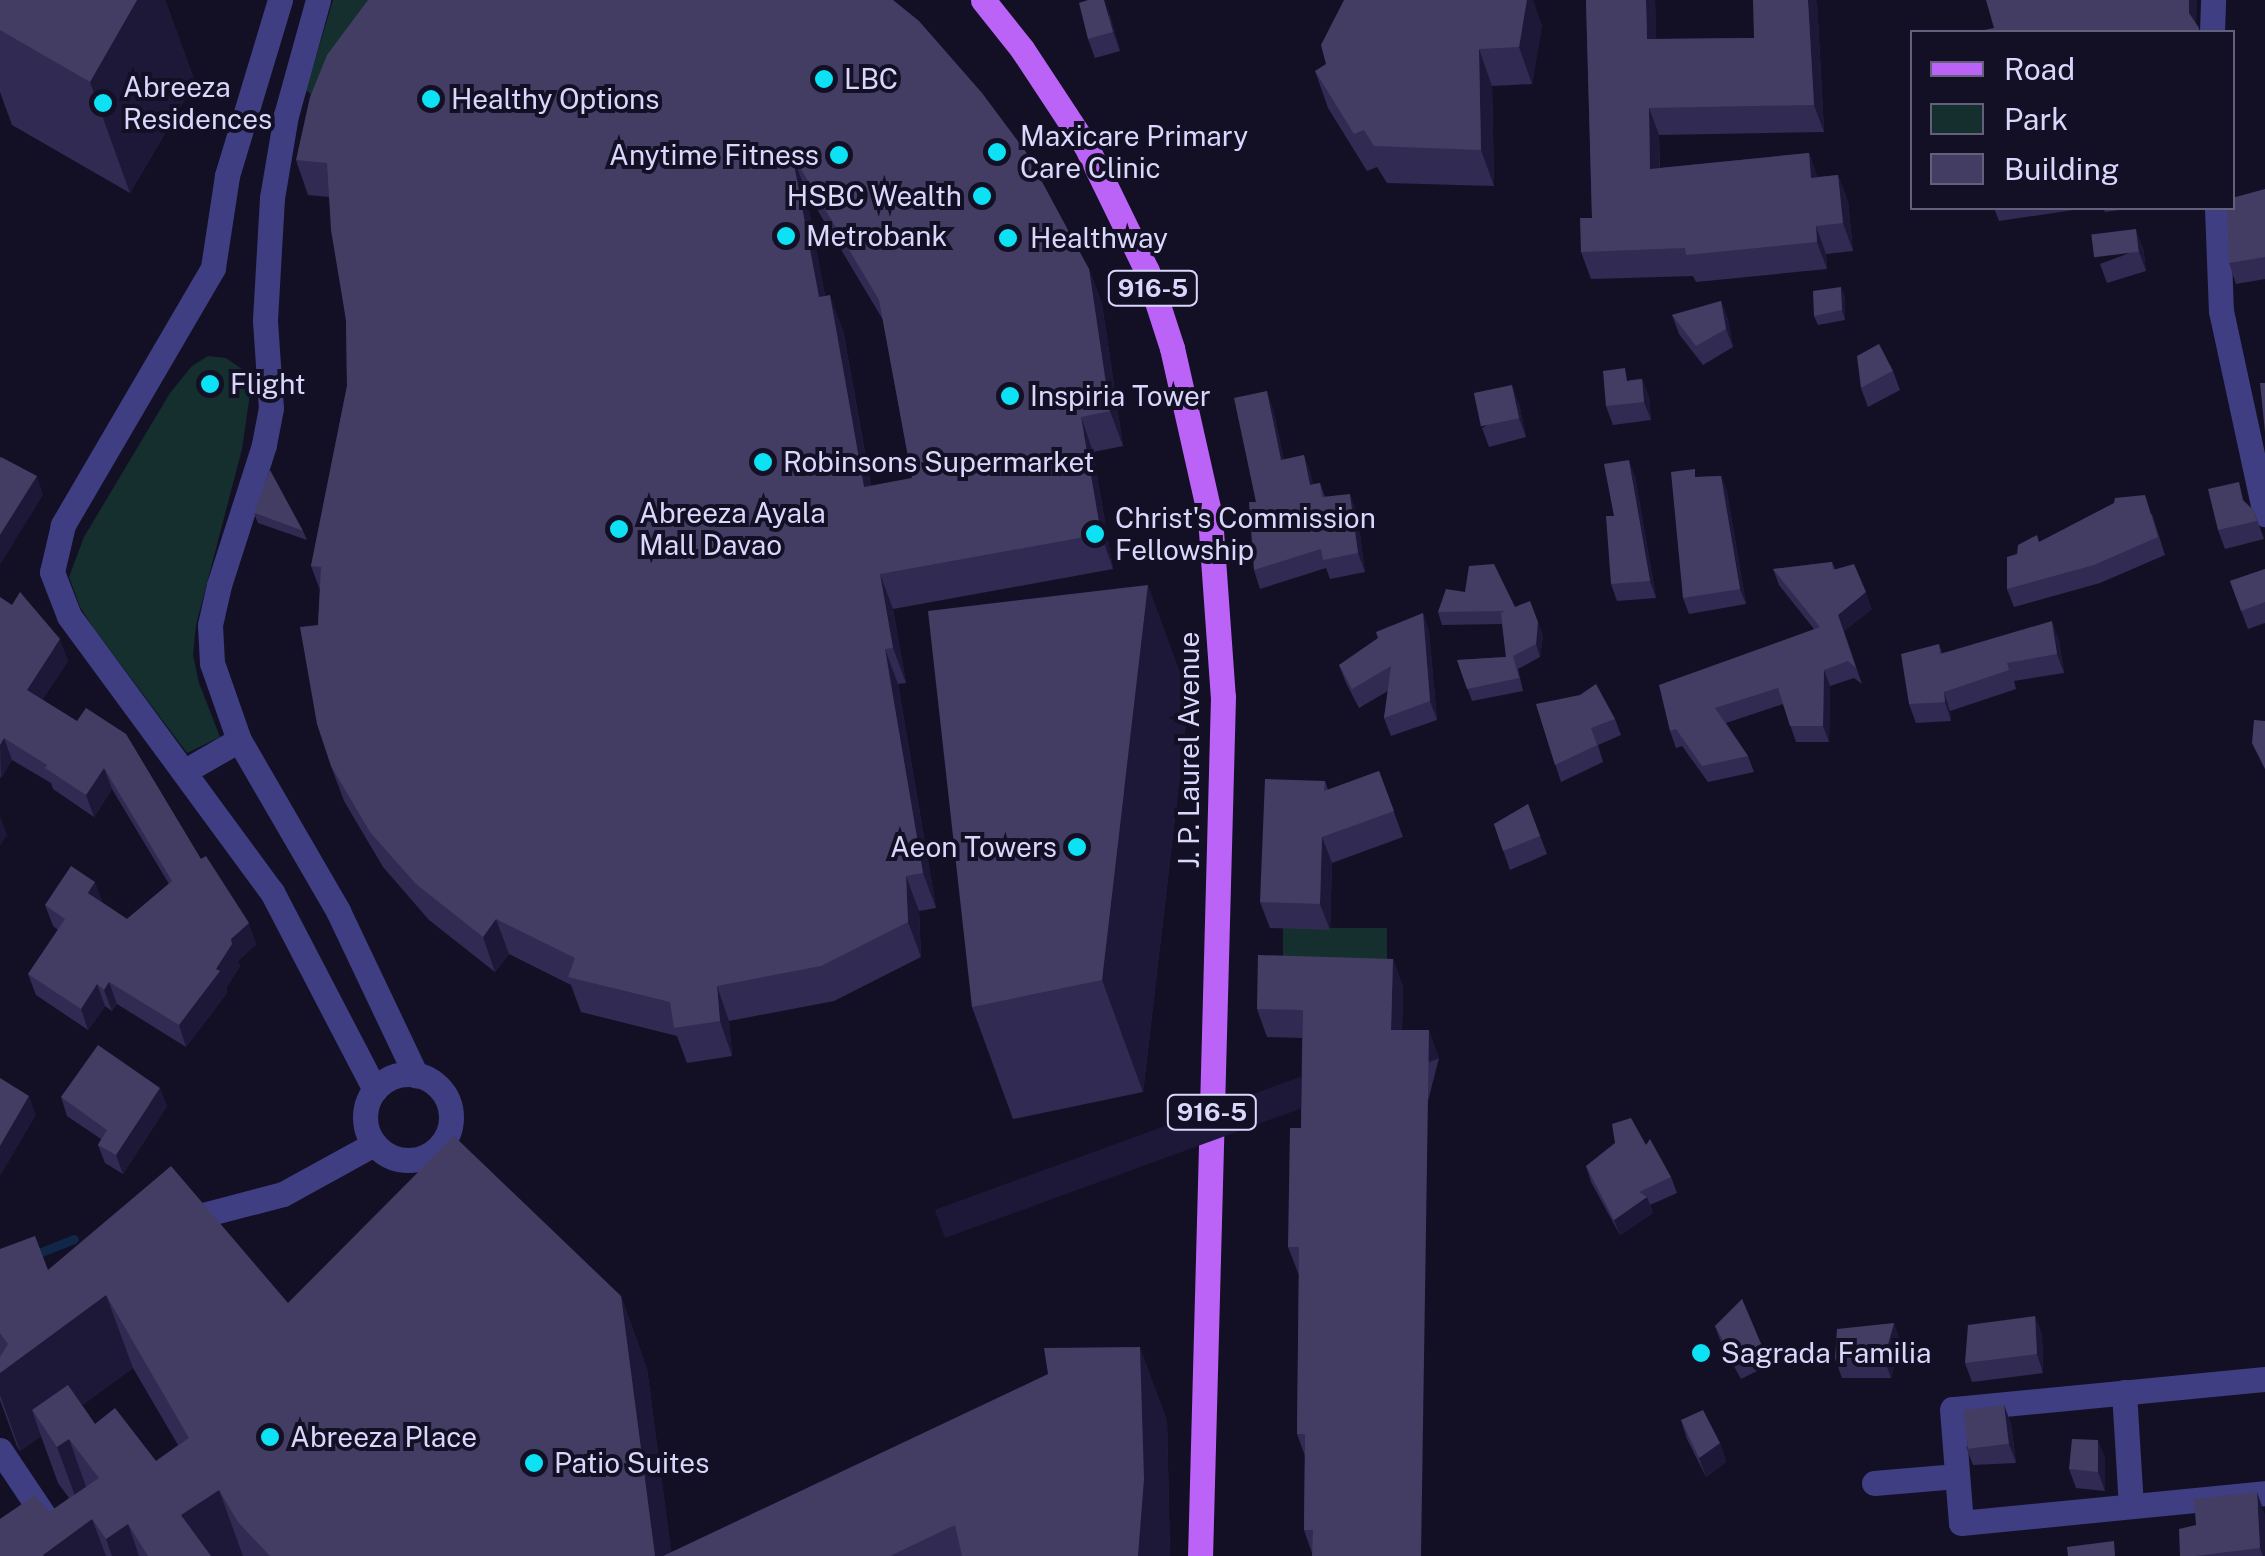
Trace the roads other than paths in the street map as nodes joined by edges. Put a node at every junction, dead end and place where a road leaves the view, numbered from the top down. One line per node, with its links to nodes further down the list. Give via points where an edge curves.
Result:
1 (280, 0): 9 (street, via 226,176 213,268 54,550 52,572 69,616)
2 (318, 0): 8 (street, via 286,114 272,198 265,322 271,408 210,625 212,663)
3 (983, 0): 23 (main road, J. P. Laurel Avenue / 916-5, via 1086,146 1147,270 1210,517 1223,697)
4 (2213, 0): 5 (street)
5 (2212, 30)
6 (2217, 210): 7 (street, via 2221,310)
7 (2265, 514)
8 (239, 740): 9 (street); 10 (street, via 338,911)
9 (186, 772): 11 (street, via 272,892)
10 (416, 1075): 11 (street, via 386,1080); 12 (street, via 445,1095 451,1118 444,1140 412,1160 398,1160)
11 (375, 1090): 12 (street, via 365,1117)
12 (374, 1144): 13 (street, via 283,1194)
13 (147, 1231)
14 (2265, 1380): 15 (street)
15 (2124, 1392): 17 (street, via 1952,1409); 21 (street)
16 (0, 1450): 19 (street)
17 (1957, 1476): 18 (street); 21 (street, via 1961,1523)
18 (1874, 1482)
19 (11, 1489): 22 (street)
20 (2265, 1493): 21 (street)
21 (2131, 1506)
22 (71, 1556)
23 (1200, 1556)

